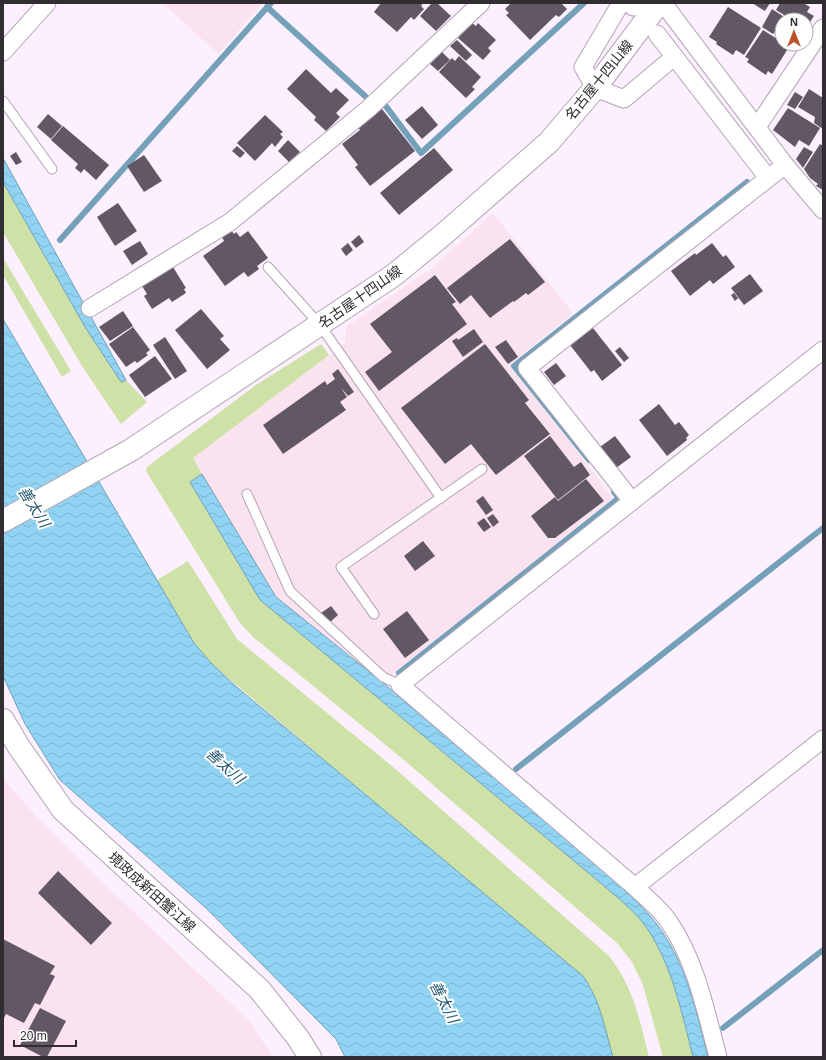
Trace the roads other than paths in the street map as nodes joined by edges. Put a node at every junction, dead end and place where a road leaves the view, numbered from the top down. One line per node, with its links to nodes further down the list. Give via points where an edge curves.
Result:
1 (47, 3): 8 (street)
2 (481, 3): 18 (street, via 368,109 230,222)
3 (659, 3): 10 (main road, 名古屋十四山線)
4 (663, 3): 12 (street)
5 (629, 4): 10 (street, via 583,67)
6 (823, 28): 12 (street)
7 (657, 34): 9 (street)
8 (3, 52)
9 (674, 57): 10 (street, via 624,99); 15 (street)
10 (595, 88): 19 (main road, 名古屋十四山線, via 548,142 444,234 394,275)
11 (3, 101): 14 (lane)
12 (757, 127): 13 (street)
13 (785, 165): 15 (street); 16 (street)
14 (52, 170)
15 (768, 178): 24 (street, via 527,368)
16 (823, 210)
17 (268, 267): 19 (lane)
18 (90, 308)
19 (320, 325): 23 (lane); 25 (main road, 名古屋十四山線, via 121,456)
20 (823, 350): 24 (street)
21 (482, 469): 23 (lane)
22 (247, 494): 27 (lane, via 290,590 383,677)
23 (441, 498): 26 (lane, via 341,567)
24 (632, 501): 27 (street)
25 (3, 521)
26 (374, 614)
27 (400, 685): 30 (street)
28 (3, 720): 31 (main road, 境政成新田蟹江線, via 63,810 260,990)
29 (823, 739): 30 (street)
30 (635, 887): 32 (street, via 669,921 687,954 706,1010)
31 (310, 1057)
32 (718, 1057)

